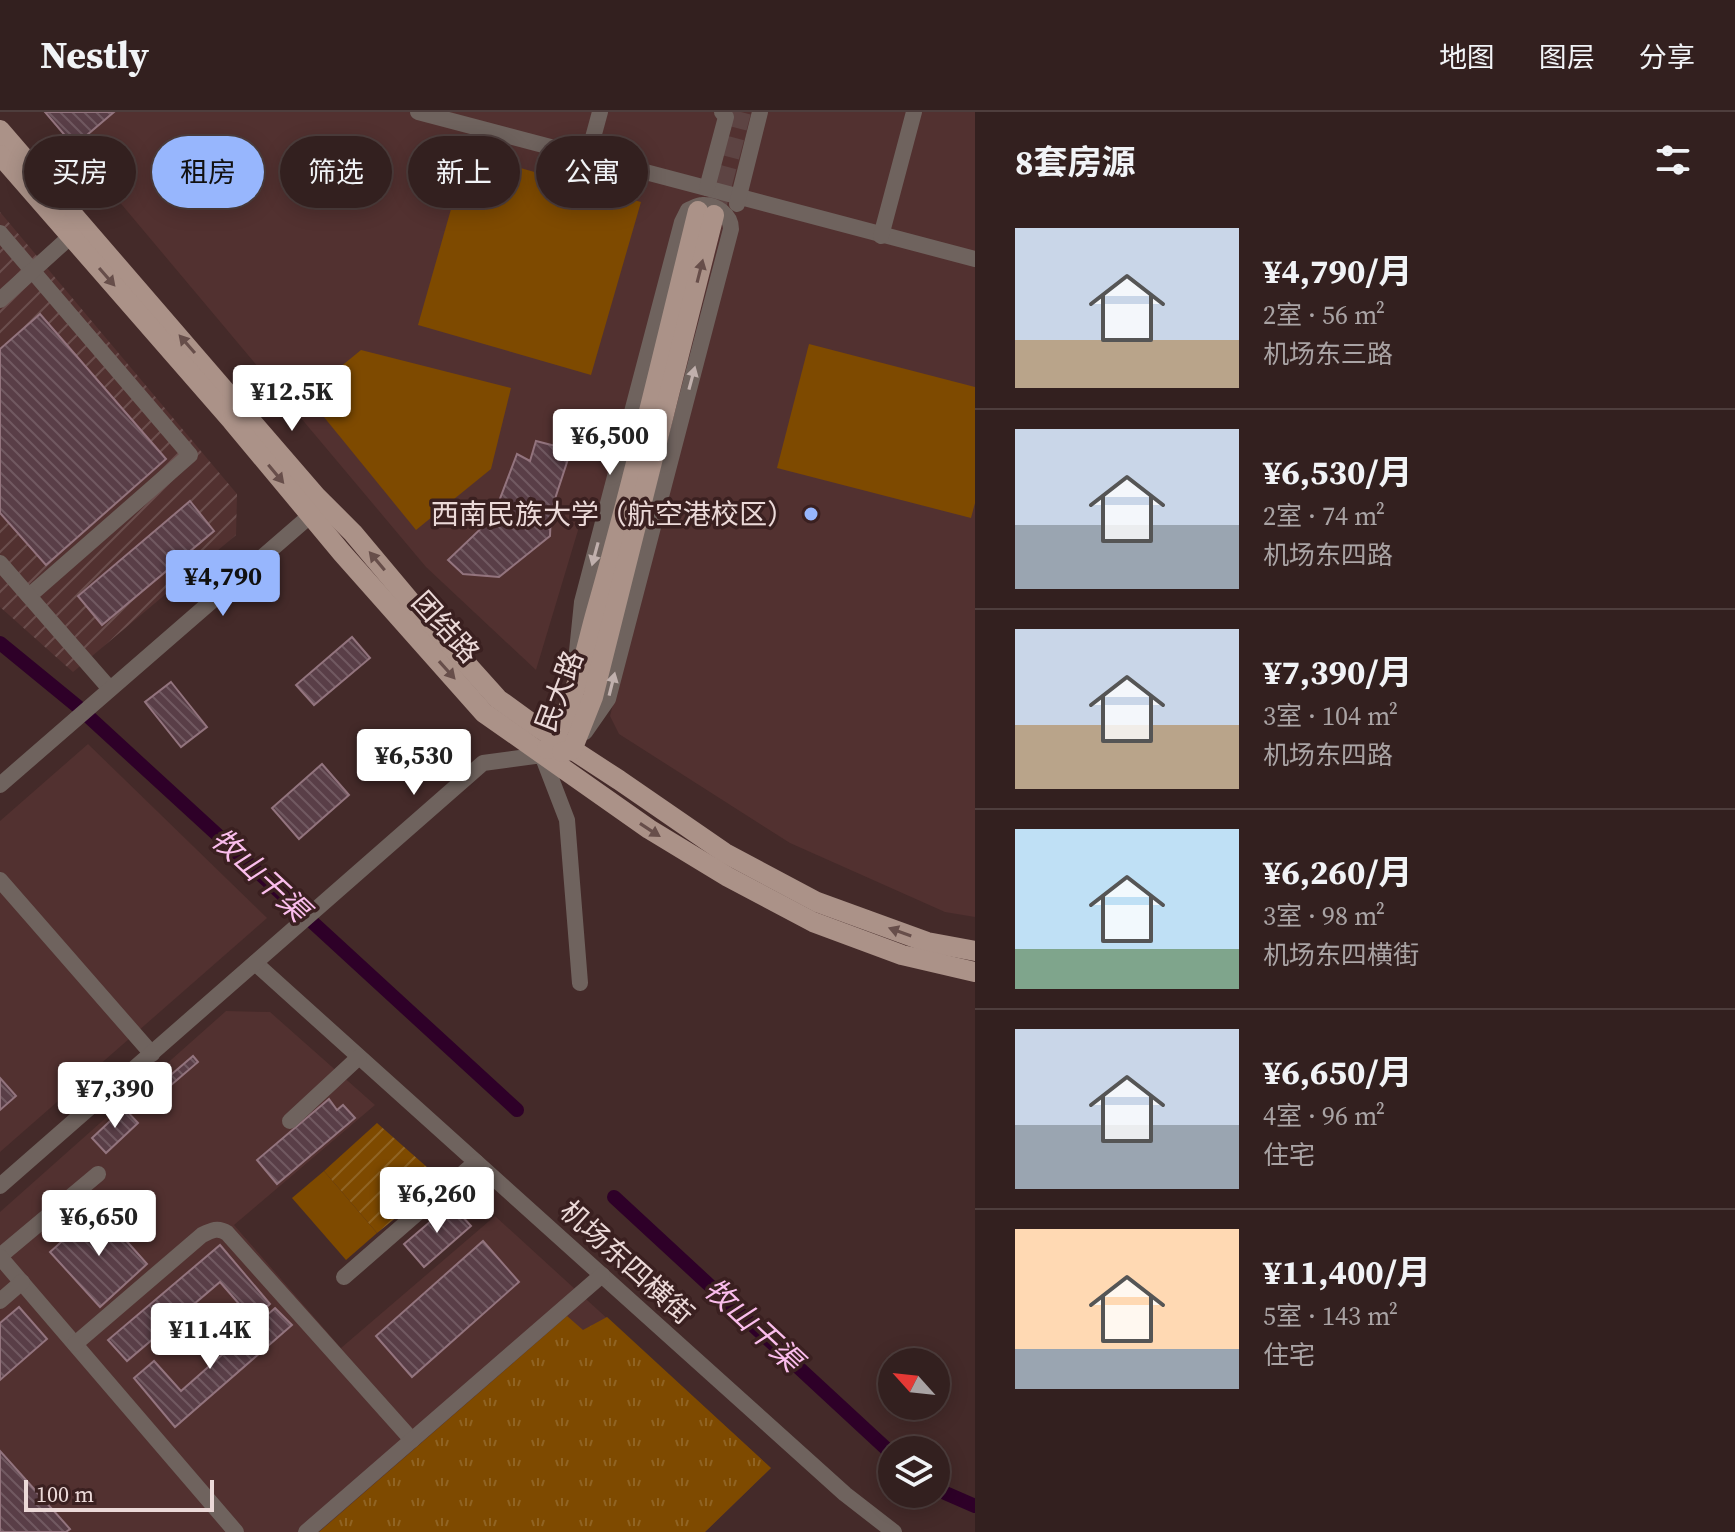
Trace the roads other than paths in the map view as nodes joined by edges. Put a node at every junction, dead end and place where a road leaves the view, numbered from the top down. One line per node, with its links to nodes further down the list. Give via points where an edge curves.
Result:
1 (418, 112): 8 (street)
2 (600, 112): 7 (street)
3 (722, 112): 11 (street, via 726,117)
4 (760, 112): 12 (street)
5 (914, 112): 17 (street)
6 (0, 130): 21 (main road, one-way to 6)
7 (593, 136)
8 (536, 143)
9 (0, 155): 16 (main road, 团结路)
10 (648, 172): 11 (street)
11 (699, 186): 12 (street); 13 (street)
12 (739, 197): 14 (street); 17 (street)
13 (698, 216): 14 (street, via 688,210 711,207 728,217); 25 (main road, 民大路, one-way to 25, via 623,516); 25 (main road, 民大路, one-way to 13, via 593,697)
14 (731, 229): 25 (street, one-way to 14, via 608,699)
15 (0, 233): 19 (street)
16 (71, 236): 19 (street); 21 (main road, 团结路, one-way to 21, via 232,421)
17 (881, 236): 18 (street)
18 (975, 259)
19 (32, 271): 20 (street); 23 (street, via 190,455)
20 (0, 300)
21 (318, 510): 24 (street); 25 (main road, 团结路, via 484,713)
22 (0, 563): 23 (street)
23 (29, 596): 24 (street)
24 (110, 689): 26 (street)
25 (557, 748): 28 (main road, 团结路, one-way to 25, via 927,942 817,902 725,853 619,780); 29 (street, via 483,763); 30 (main road, 团结路, one-way to 30, via 649,829 728,877 813,922 902,955); 31 (street)
26 (0, 785)
27 (0, 880): 32 (street)
28 (975, 951)
29 (255, 963): 32 (street); 33 (street, 机场东四横街)
30 (975, 972)
31 (580, 983)
32 (152, 1054): 37 (street)
33 (359, 1057): 34 (street); 35 (street, 机场东四横街)
34 (290, 1121)
35 (476, 1162): 39 (street, 机场东四横街); 40 (street)
36 (98, 1174): 38 (street)
37 (0, 1186)
38 (0, 1257): 41 (street)
39 (602, 1275): 44 (street); 47 (street, 机场东四横街)
40 (344, 1277)
41 (22, 1282): 42 (street); 43 (street)
42 (0, 1301)
43 (75, 1344): 44 (street, via 202,1235 221,1229); 45 (street)
44 (412, 1440): 46 (street)
45 (236, 1532)
46 (306, 1532)
47 (894, 1532)

